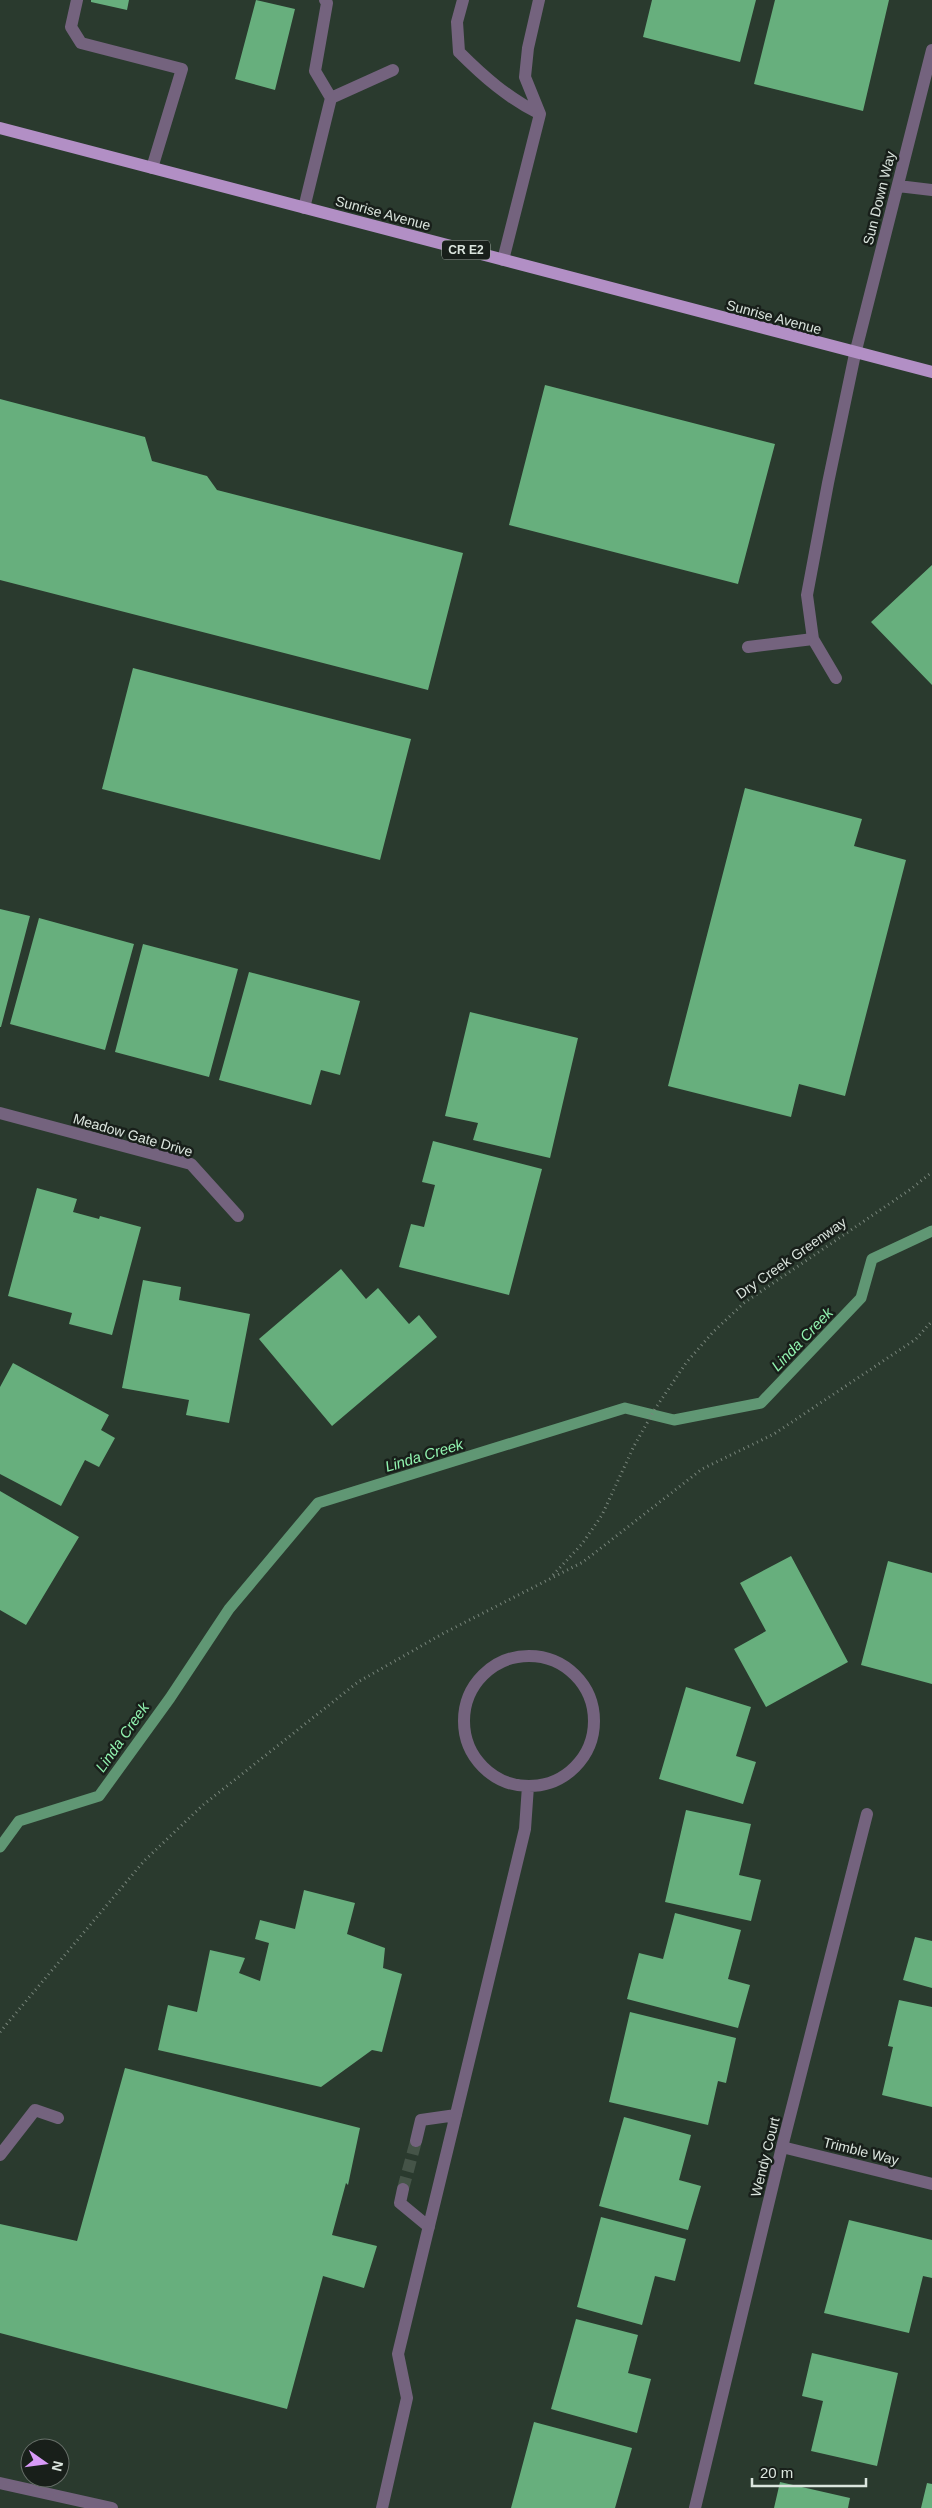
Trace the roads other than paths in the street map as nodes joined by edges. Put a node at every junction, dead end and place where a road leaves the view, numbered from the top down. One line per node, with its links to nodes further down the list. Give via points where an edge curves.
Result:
1 (77, 0): 10 (street, via 71,27 81,43 182,69)
2 (325, 0): 7 (street, via 316,71)
3 (463, 0): 8 (street, via 457,22 459,52 495,86)
4 (539, 0): 8 (street, via 525,77)
5 (932, 50): 11 (street, Sun Down Way)
6 (393, 70): 7 (street)
7 (331, 98): 13 (street)
8 (540, 114): 14 (street)
9 (0, 128): 10 (main road, Sunrise Avenue / CR E2)
10 (152, 168): 13 (main road, Sunrise Avenue / CR E2)
11 (898, 186): 12 (street); 15 (street, Sun Down Way)
12 (932, 190)
13 (304, 208): 14 (main road, Sunrise Avenue / CR E2)
14 (503, 260): 15 (main road, Sunrise Avenue / CR E2)
15 (855, 354): 16 (main road, Sunrise Avenue / CR E2); 17 (street, Sun Down Way, via 807,595)
16 (932, 372)
17 (813, 639): 18 (street); 19 (street)
18 (748, 647)
19 (836, 678)
20 (0, 1113): 21 (street, Meadow Gate Drive, via 191,1164)
21 (238, 1216)
22 (528, 1786): 22 (street, via 548,1784 567,1774 582,1760 592,1741 595,1720 591,1699 581,1681 566,1667 547,1658 526,1656 504,1661 486,1673 472,1690 465,1711 465,1726 473,1754 487,1771 506,1782); 24 (street, via 525,1830)
23 (867, 1814): 27 (street, Wendy Court)
24 (456, 2115): 26 (street, via 421,2120); 31 (street)
25 (58, 2118): 28 (street, via 34,2110)
26 (416, 2141)
27 (782, 2147): 29 (street, Trimble Way); 36 (street, Wendy Court)
28 (0, 2155)
29 (932, 2184)
30 (404, 2189): 31 (street, via 400,2203)
31 (429, 2227): 35 (street, via 398,2354 407,2398)
32 (0, 2483): 33 (street)
33 (66, 2503): 34 (street)
34 (112, 2508)
35 (382, 2508)
36 (695, 2508)

